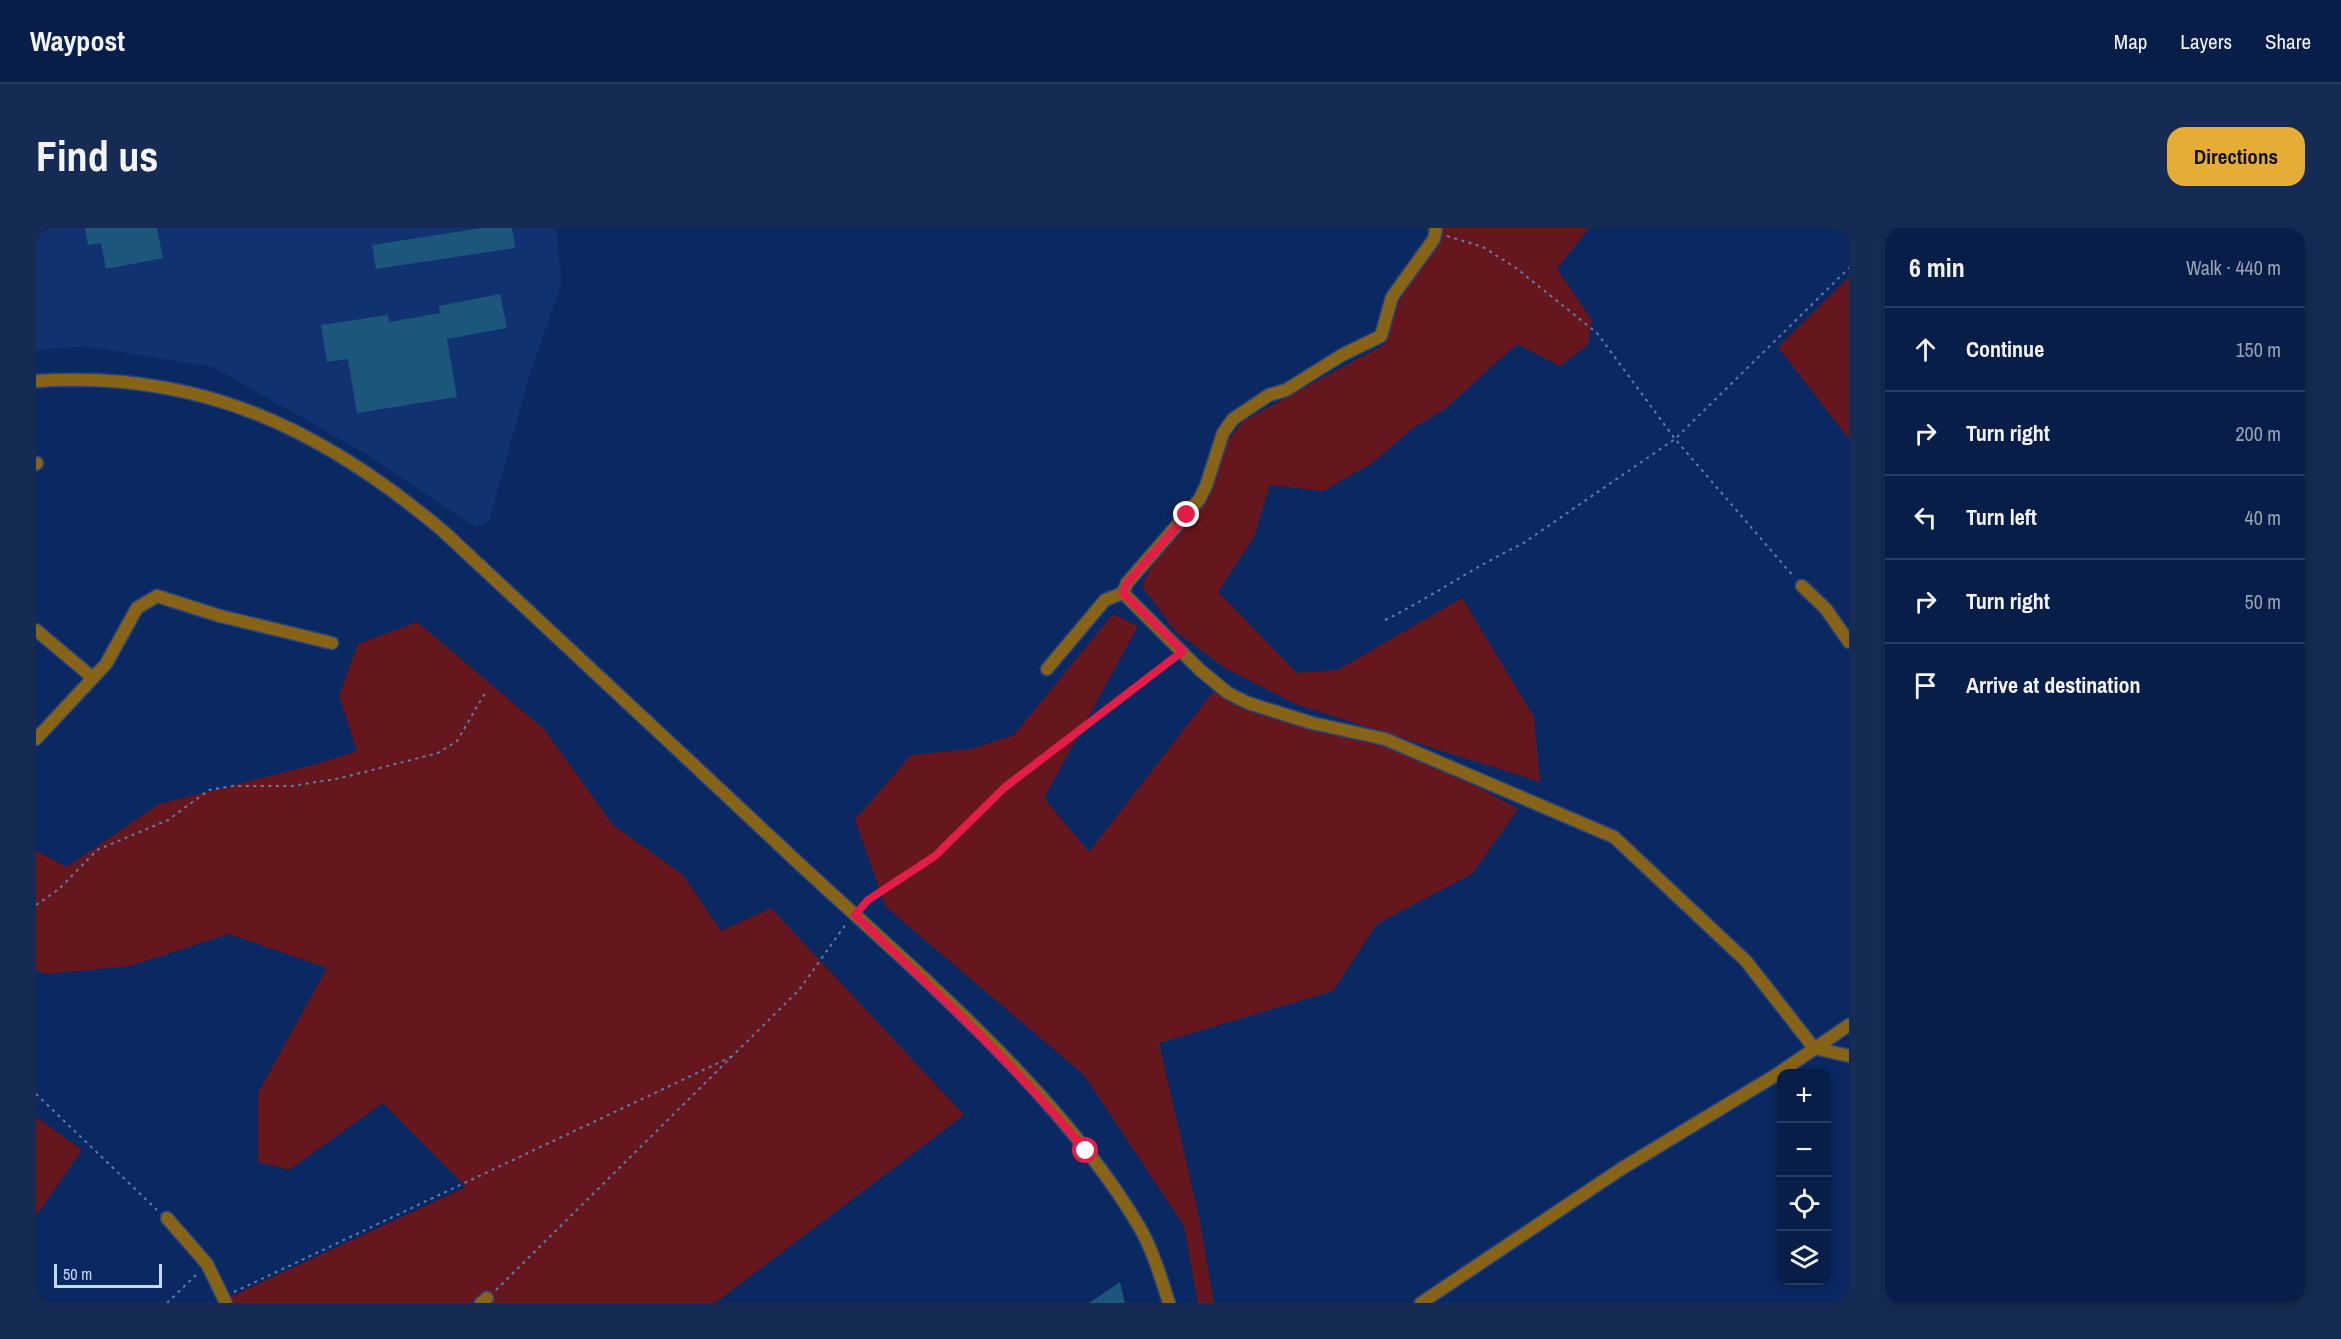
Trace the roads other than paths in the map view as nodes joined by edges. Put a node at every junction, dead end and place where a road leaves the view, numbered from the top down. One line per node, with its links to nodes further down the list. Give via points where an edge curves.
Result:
1 (1436, 228): 4 (street, via 1434,239 1392,297 1381,336 1286,390 1269,394 1233,419 1223,433 1199,500 1127,583)
2 (36, 381): 16 (street, via 138,383 248,409 293,428 368,472 443,531 1006,1060 1086,1151 1141,1230)
3 (1802, 586): 6 (street, via 1826,609)
4 (1123, 593): 8 (street, via 1105,600); 12 (street, via 1213,682 1248,703 1312,723 1385,738 1614,837 1746,961)
5 (36, 630): 9 (street)
6 (1849, 642)
7 (332, 643): 9 (street, via 157,596 137,608 106,664)
8 (1047, 669)
9 (93, 678): 10 (street)
10 (36, 739)
11 (1849, 1025): 12 (street)
12 (1814, 1048): 13 (street); 17 (street, via 1621,1169)
13 (1849, 1056)
14 (166, 1218): 15 (street, via 207,1264)
15 (225, 1300)
16 (1169, 1303)
17 (1421, 1303)

